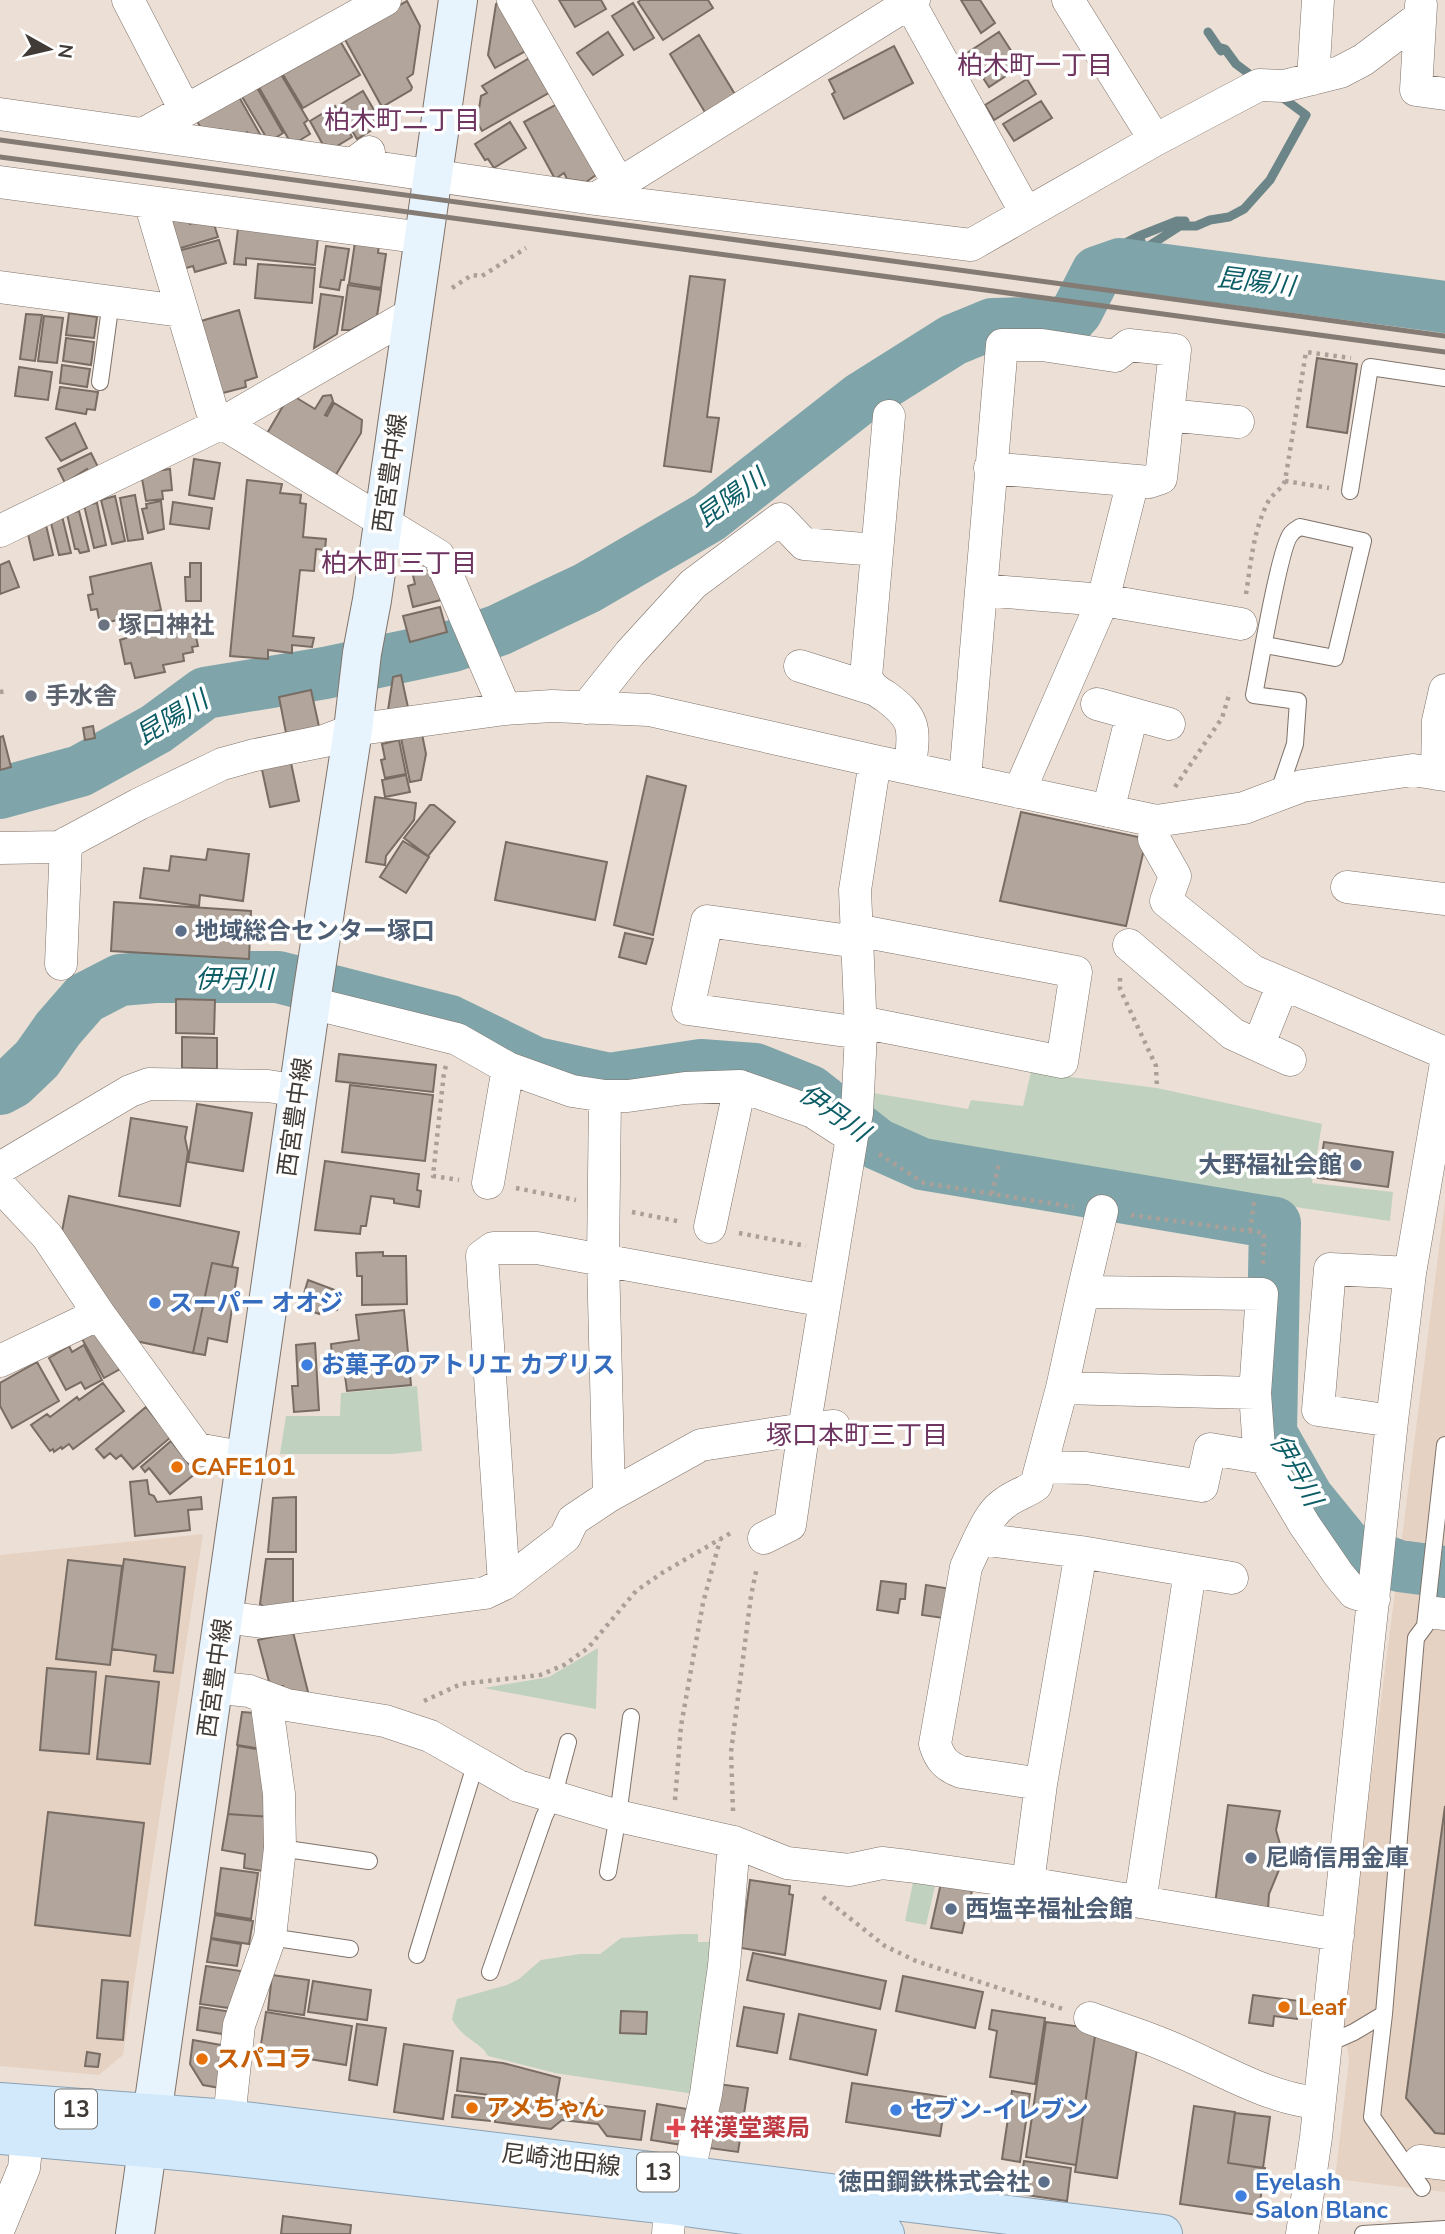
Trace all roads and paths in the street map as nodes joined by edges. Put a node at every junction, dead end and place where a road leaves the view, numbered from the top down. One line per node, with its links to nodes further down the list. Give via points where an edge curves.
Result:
1 (128, 0): 11 (street)
2 (385, 0): 11 (street)
3 (458, 0): 15 (main road, 西宮豊中線)
4 (513, 0): 17 (street)
5 (1068, 0): 14 (street)
6 (1318, 0): 9 (street)
7 (910, 1): 17 (street); 19 (street)
8 (1420, 9): 9 (street, via 1363,60); 10 (street, via 1416,90)
9 (1313, 79): 14 (street, via 1284,86 1259,85)
10 (1445, 94)
11 (186, 110): 13 (street)
12 (0, 114): 13 (street)
13 (143, 134): 15 (street, via 353,164 379,148)
14 (1155, 140): 19 (street)
15 (434, 166): 17 (street); 20 (main road, 西宮豊中線)
16 (0, 182): 18 (street)
17 (607, 191): 19 (street, via 971,245)
18 (150, 202): 20 (street); 24 (street)
19 (1026, 213)
20 (424, 238): 25 (main road, 西宮豊中線)
21 (526, 248): 25 (path, via 482,276 472,275)
22 (0, 287): 23 (street)
23 (111, 301): 24 (street); 28 (lane)
24 (181, 311): 32 (street, via 212,411)
25 (413, 313): 32 (street); 37 (main road, 西宮豊中線)
26 (1370, 367): 27 (lane); 35 (path, via 1360,359 1306,352); 36 (lane)
27 (1445, 378)
28 (100, 382)
29 (1168, 415): 31 (street); 33 (street, via 1175,350 1129,345 1115,356 1042,345 1002,345); 34 (street, via 1161,478)
30 (890, 416): 39 (street)
31 (1238, 422)
32 (222, 423): 37 (street); 38 (street)
33 (990, 468): 34 (street); 40 (street)
34 (1133, 481): 41 (street)
35 (1284, 481): 36 (path); 42 (path, via 1269,500 1255,532)
36 (1350, 491)
37 (383, 521): 51 (street, via 439,556); 54 (main road, 西宮豊中線)
38 (0, 531)
39 (876, 550): 45 (street, via 866,677); 50 (street, via 804,544 780,519 693,584)
40 (981, 590): 41 (street); 58 (street)
41 (1103, 600): 42 (street); 59 (street)
42 (1253, 634): 42 (lane, via 1335,658 1363,541 1300,527 1290,534); 60 (lane, via 1255,695 1298,701 1295,744)
43 (800, 666): 45 (street)
44 (1231, 686): 62 (path, via 1222,718 1160,808)
45 (873, 689): 56 (street, via 907,714 912,727)
46 (7, 691): 47 (path)
47 (0, 692)
48 (1445, 692): 57 (street, via 1438,721)
49 (1097, 704): 52 (street)
50 (586, 708): 51 (street); 55 (street, via 649,710)
51 (505, 709): 54 (street)
52 (1132, 715): 53 (street); 61 (street)
53 (1169, 724)
54 (353, 730): 63 (street, via 222,764); 71 (main road, 西宮豊中線)
55 (875, 761): 56 (street); 67 (street, via 855,890)
56 (910, 768): 58 (street)
57 (1441, 774): 60 (street, via 1413,770 1302,786)
58 (965, 779): 59 (street)
59 (1019, 792): 61 (street)
60 (1278, 795): 62 (street, via 1244,808)
61 (1108, 811): 62 (street)
62 (1156, 821): 70 (street, via 1154,839 1175,876 1166,901 1253,971)
63 (66, 843): 64 (street); 69 (street)
64 (0, 848)
65 (1347, 887): 66 (street)
66 (1445, 899)
67 (857, 936): 72 (street); 72 (street, via 707,921 688,1009); 72 (street, via 1076,972 1062,1062)
68 (1129, 945): 74 (street, via 1233,1034)
69 (61, 964)
70 (1283, 984): 74 (street); 75 (street)
71 (313, 991): 73 (street); 80 (main road, 西宮豊中線)
72 (861, 1028): 82 (street)
73 (457, 1039): 77 (street); 85 (path, via 444,1072)
74 (1259, 1044): 76 (street)
75 (1445, 1053)
76 (1290, 1060)
77 (508, 1068): 81 (street, via 572,1091); 86 (street)
78 (1445, 1069): 94 (street)
79 (740, 1086): 81 (street); 82 (street); 91 (street)
80 (299, 1091): 84 (street, via 268,1086 149,1084); 104 (main road, 西宮豊中線)
81 (605, 1096): 93 (street)
82 (855, 1125): 96 (street)
83 (999, 1163): 88 (path)
84 (0, 1168)
85 (433, 1176)
86 (488, 1183)
87 (0, 1186): 97 (street, via 47,1236)
88 (992, 1194)
89 (1254, 1202): 92 (path)
90 (1102, 1211): 95 (street)
91 (710, 1227)
92 (1250, 1231)
93 (603, 1259): 96 (street); 107 (street); 114 (street, via 537,1248 493,1248 482,1256)
94 (1410, 1273): 101 (street); 101 (street, via 1330,1269 1318,1410)
95 (1083, 1292): 99 (street); 100 (street, via 1262,1294)
96 (825, 1301): 102 (street)
97 (99, 1314): 98 (street); 104 (street, via 197,1450)
98 (0, 1361)
99 (1062, 1388): 100 (street); 106 (street)
100 (1255, 1393): 105 (street, via 1259,1448)
101 (1392, 1421): 115 (street)
102 (819, 1428): 107 (street, via 701,1445); 108 (street, via 790,1525)
103 (1445, 1445): 116 (lane, via 1434,1546)
104 (246, 1458): 117 (main road, 西宮豊中線)
105 (1265, 1458): 106 (street, via 1210,1449 1202,1486 1086,1468); 115 (street, via 1339,1575 1354,1593)
106 (1042, 1467): 110 (street, via 1036,1485 990,1516)
107 (609, 1496): 114 (street, via 573,1520 565,1537)
108 (764, 1538): 109 (path, via 739,1529); 128 (path, via 751,1596 731,1752)
109 (720, 1539): 121 (path, via 636,1591 588,1648 564,1665 540,1675 460,1684 407,1709); 127 (path, via 703,1602 681,1726)
110 (979, 1539): 111 (street); 124 (street, via 966,1567 936,1744 939,1758 961,1772)
111 (1081, 1552): 112 (street); 124 (street)
112 (1190, 1570): 113 (street); 134 (street)
113 (1232, 1578)
114 (504, 1584): 117 (street, via 485,1593 262,1622)
115 (1375, 1591): 135 (street)
116 (1436, 1607): 140 (lane, via 1416,1638)
117 (223, 1617): 118 (main road, 西宮豊中線)
118 (213, 1687): 119 (street, via 249,1691); 146 (main road, 西宮豊中線)
119 (266, 1699): 121 (street); 129 (street, via 279,1794)
120 (631, 1717): 126 (lane)
121 (391, 1723): 123 (street, via 430,1736)
122 (568, 1742): 125 (lane)
123 (476, 1762): 125 (street, via 517,1786); 138 (lane)
124 (1041, 1784): 133 (street)
125 (553, 1798): 126 (street); 139 (lane)
126 (618, 1816): 127 (street); 132 (lane)
127 (673, 1828): 128 (street)
128 (734, 1842): 131 (street); 149 (street, via 715,2040 706,2094)
129 (279, 1848): 130 (lane); 136 (street)
130 (369, 1861)
131 (787, 1863): 133 (street, via 849,1870 882,1863); 141 (path, via 885,1946 916,1961)
132 (608, 1872)
133 (1028, 1884): 134 (street)
134 (1140, 1902): 135 (street)
135 (1338, 1936): 142 (street)
136 (271, 1937): 137 (lane); 145 (street, via 239,2025)
137 (350, 1949)
138 (417, 1955)
139 (490, 1972)
140 (1384, 2014): 142 (lane); 148 (lane, via 1372,2117)
141 (1090, 2018): 144 (street, via 1163,2044 1280,2096)
142 (1325, 2045): 144 (street)
143 (0, 2102): 146 (main road, 尼崎池田線 / 13)
144 (1318, 2103): 155 (street)
145 (229, 2119): 146 (main road, 尼崎池田線 / 13); 149 (main road, 尼崎池田線 / 13)
146 (150, 2131): 147 (main road, 尼崎池田線 / 13); 149 (main road, 尼崎池田線 / 13); 152 (main road, 西宮豊中線)
147 (14, 2137): 150 (street, via 24,2168)
148 (1429, 2171)
149 (675, 2205): 153 (main road, 尼崎池田線 / 13); 154 (main road, 尼崎池田線 / 13)
150 (0, 2226)
151 (1445, 2229): 156 (lane)
152 (135, 2234)
153 (885, 2234)
154 (1163, 2234)
155 (1302, 2234)
156 (1363, 2234)

